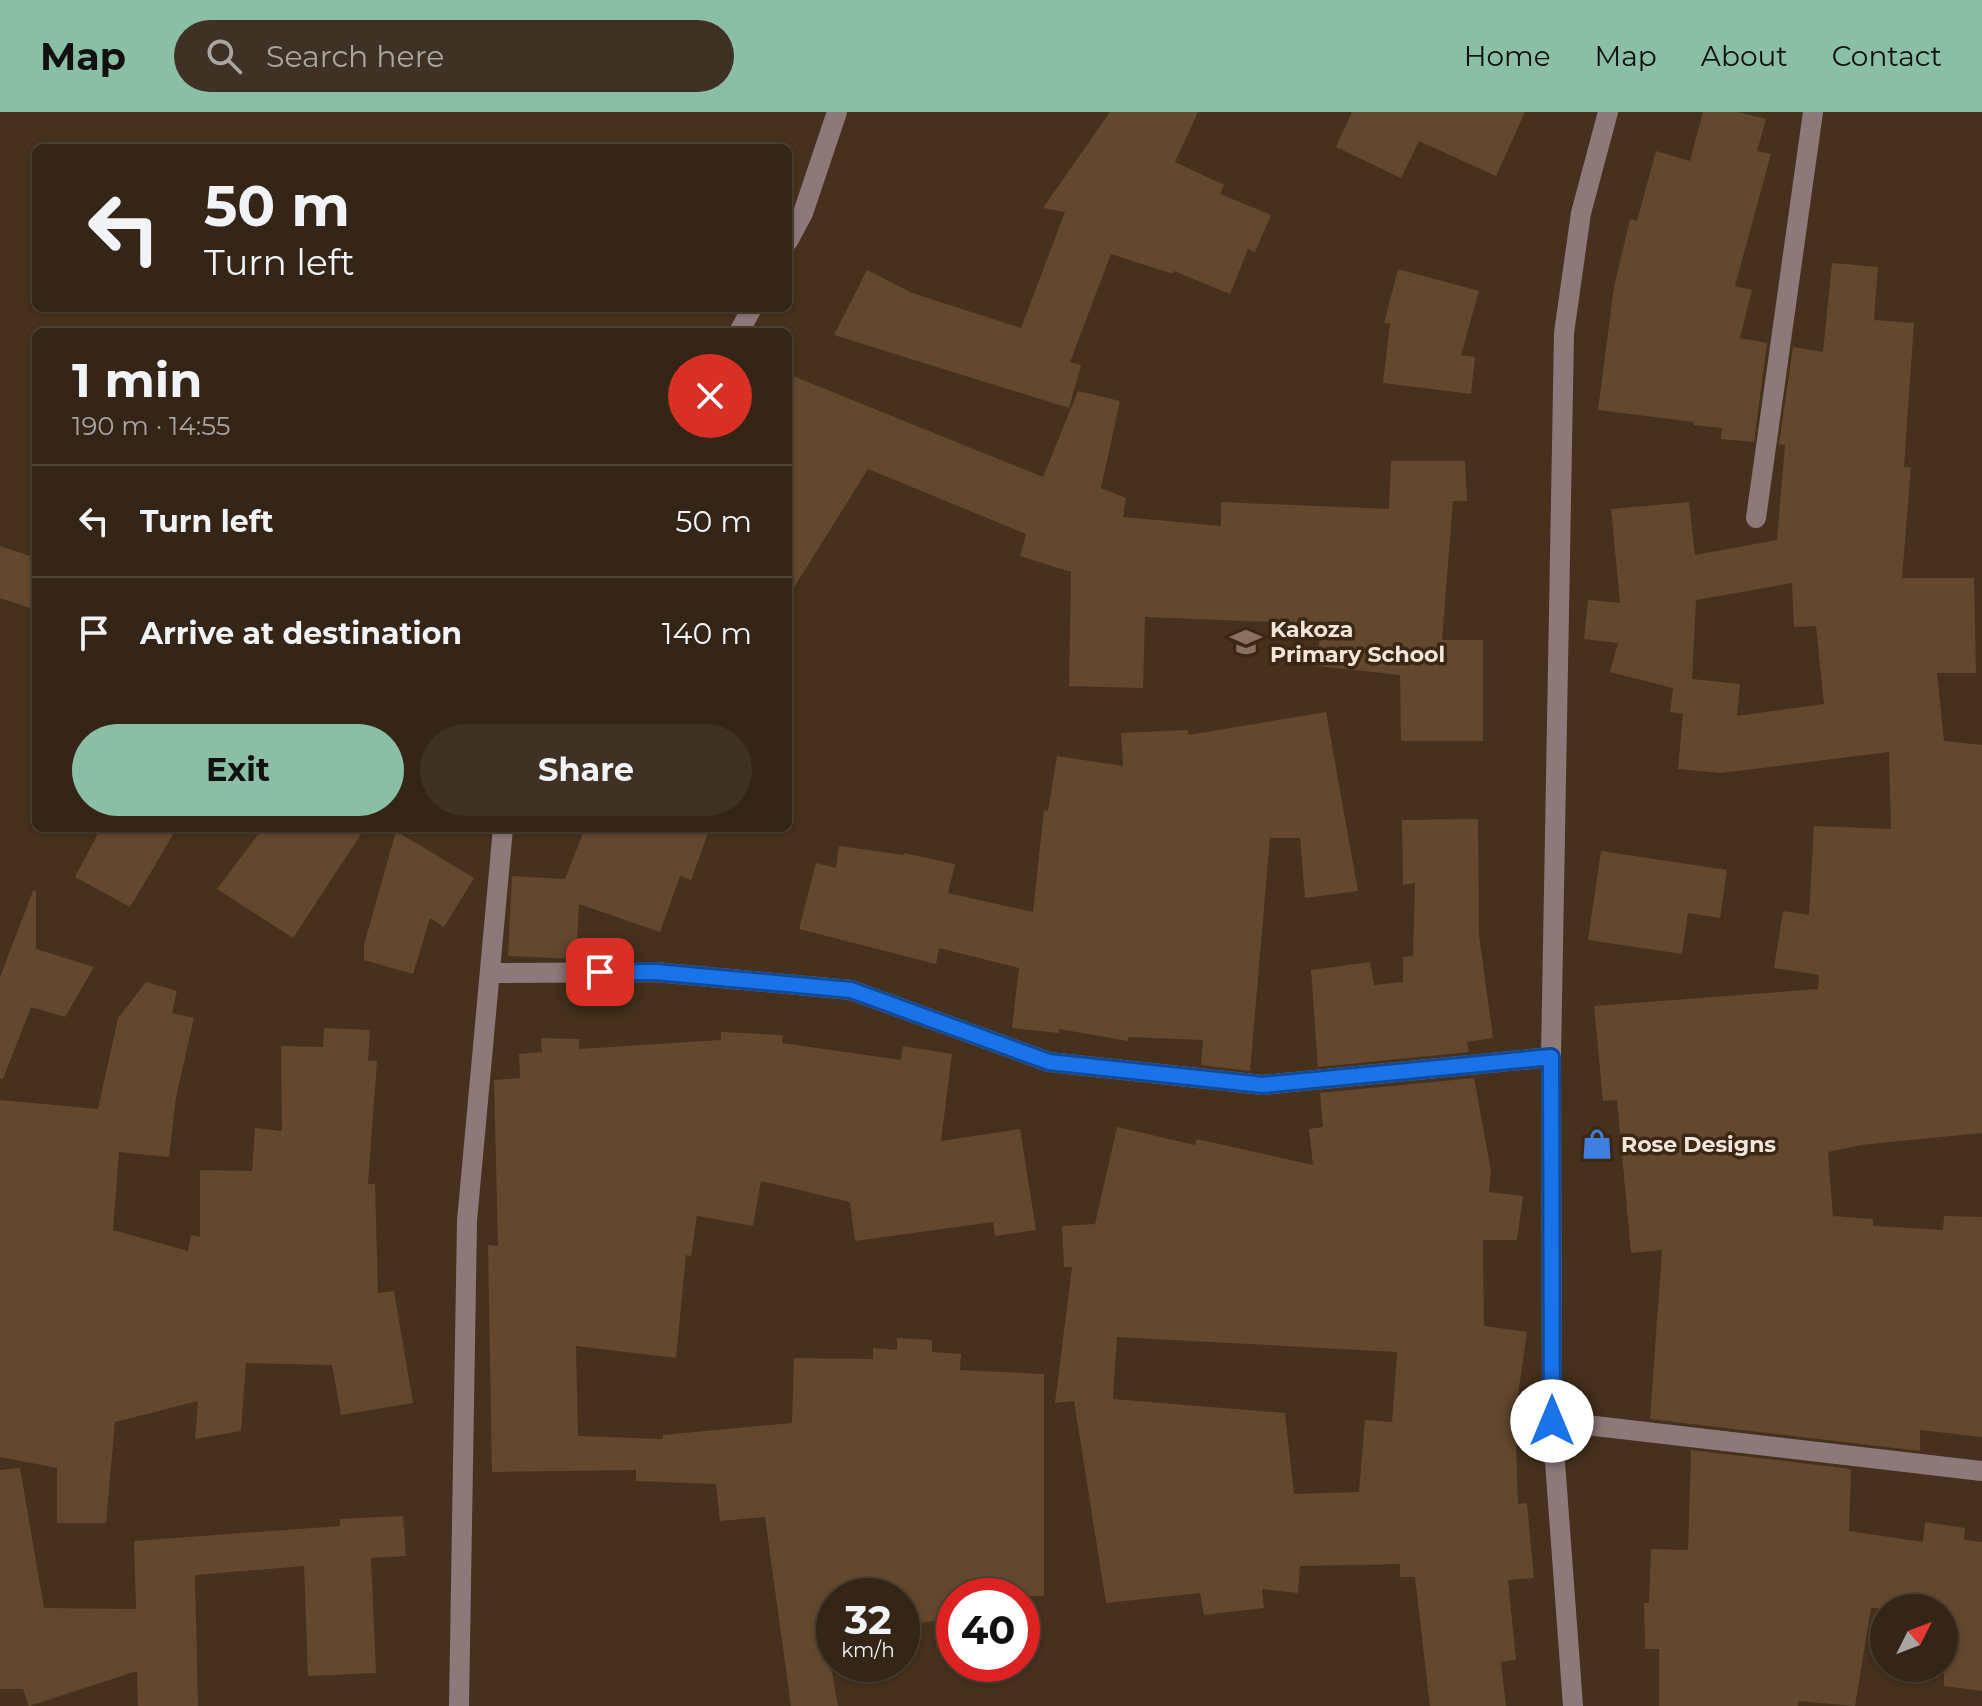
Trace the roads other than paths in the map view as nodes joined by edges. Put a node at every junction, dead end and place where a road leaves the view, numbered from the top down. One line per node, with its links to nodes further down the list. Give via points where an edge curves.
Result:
1 (837, 112): 4 (street)
2 (1608, 112): 8 (street, via 1581,213 1564,333)
3 (1813, 112): 5 (street)
4 (792, 234)
5 (1756, 518)
6 (503, 832): 7 (street)
7 (491, 973): 8 (street, via 655,972 851,990 1049,1062 1263,1085); 11 (street, via 467,1221)
8 (1551, 1057): 9 (street)
9 (1552, 1421): 10 (street); 12 (street)
10 (1982, 1471)
11 (459, 1706)
12 (1573, 1706)

